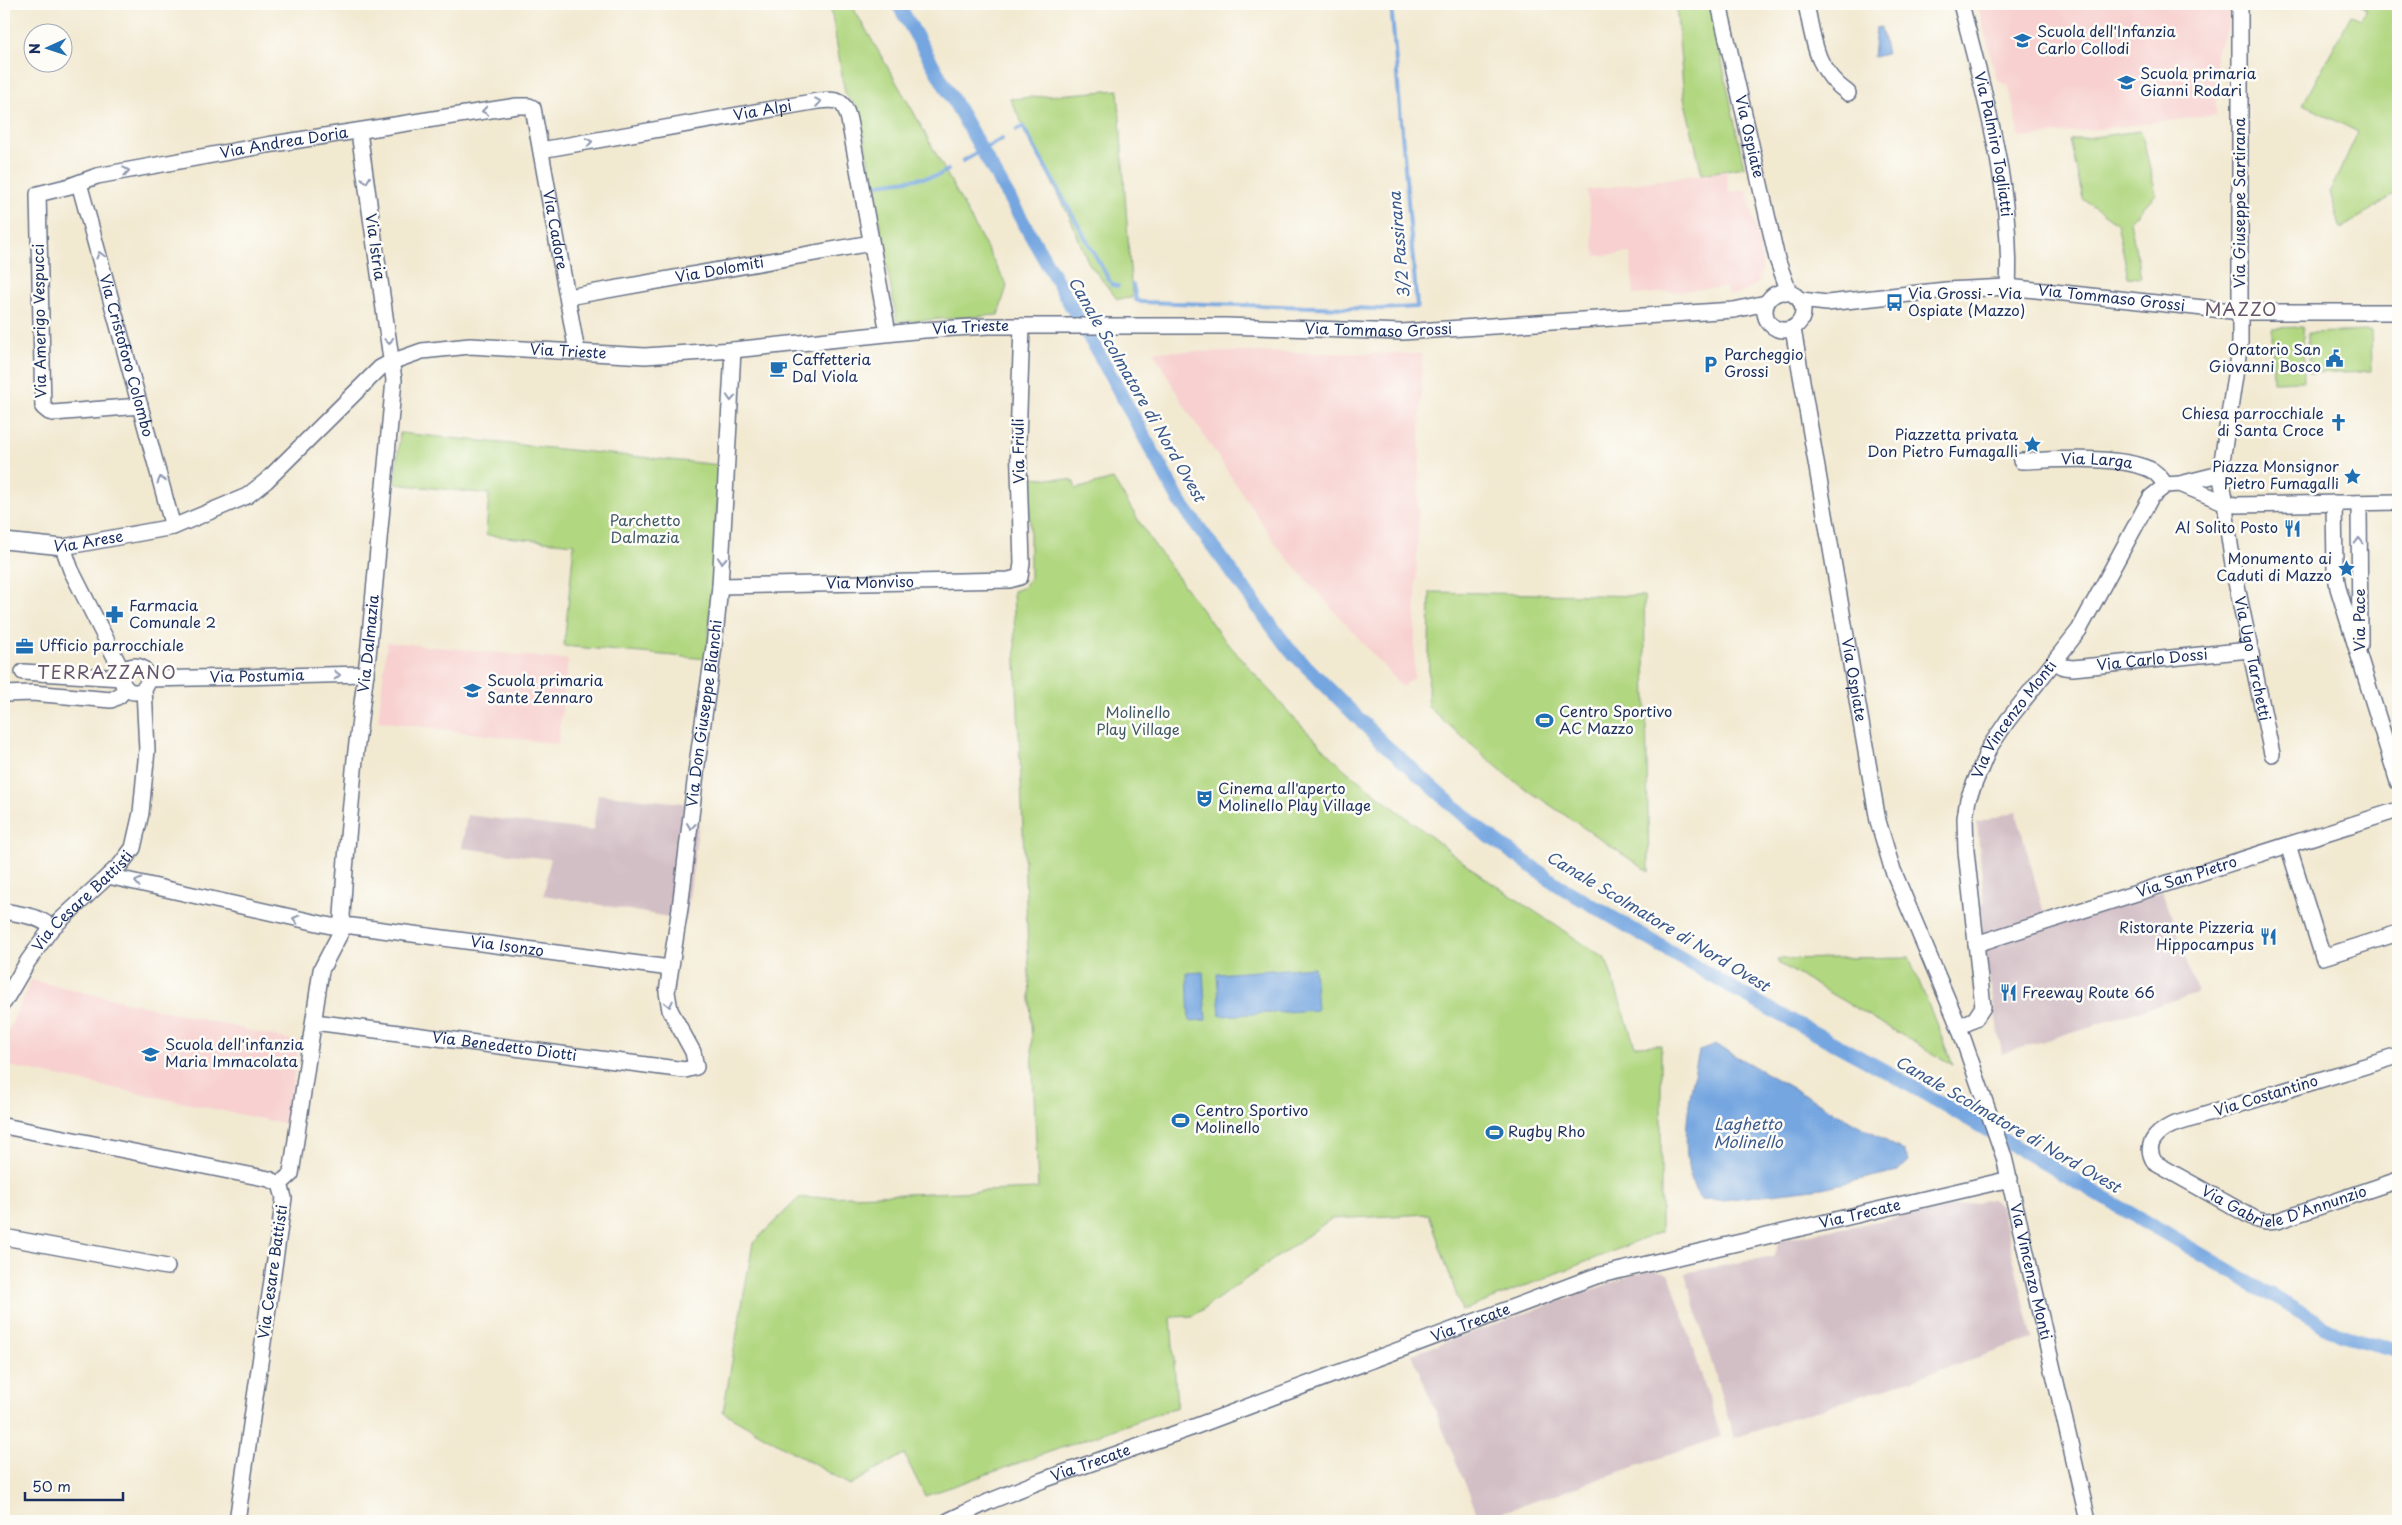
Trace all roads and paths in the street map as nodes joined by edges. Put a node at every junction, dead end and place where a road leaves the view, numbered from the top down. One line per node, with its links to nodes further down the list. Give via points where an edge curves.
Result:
1 (1719, 4): 14 (street, Via Ospiate, via 1780,269)
2 (1806, 4): 5 (street, via 1821,64 1830,79)
3 (1961, 4): 12 (street, Via Palmiro Togliatti, via 1990,115 2002,180 2009,232)
4 (2240, 4): 16 (street, Via Giuseppe Sartirana)
5 (1848, 93)
6 (533, 108): 7 (street, Via Andrea Doria, one-way to 7, via 517,106); 8 (street, Via Cadore)
7 (359, 132): 9 (street, Via Andrea Doria, one-way to 7, via 96,176); 23 (street, Via Istria, one-way to 23)
8 (541, 150): 11 (street, Via Alpi, one-way to 11, via 818,102 841,102 849,120); 13 (street, Via Cadore)
9 (80, 183): 10 (street, Via Andrea Doria); 24 (street, Via Cristoforo Colombo, one-way to 9)
10 (38, 194): 24 (street, Via Amerigo Vespucci, via 43,407 53,413)
11 (871, 243): 13 (street, Via Dolomiti); 20 (street)
12 (2008, 287): 14 (street, Via Tommaso Grossi, via 1827,303); 16 (street, Via Tommaso Grossi)
13 (568, 297): 22 (street, Via Cadore)
14 (1793, 300): 15 (street, via 1771,297); 19 (street, via 1798,324)
15 (1766, 309): 18 (street, Via Tommaso Grossi, via 1402,332 1108,324); 19 (street, via 1769,323 1776,329)
16 (2241, 312): 17 (street, Via Tommaso Grossi); 26 (street, Via Giuseppe Sartirana, via 2240,343)
17 (2398, 312)
18 (1022, 326): 20 (street, Via Trieste); 35 (street, Via Friuli, via 1018,424)
19 (1793, 329): 59 (street, Via Ospiate, via 1876,814 1892,868)
20 (888, 333): 21 (street, Via Trieste)
21 (733, 350): 22 (street, Via Trieste, via 645,356); 38 (street, Via Don Giuseppe Bianchi, one-way to 38)
22 (577, 352): 23 (street, Via Trieste, via 470,346 422,351)
23 (391, 362): 32 (street, Via Trieste, via 380,368 251,494); 43 (street, Via Dalmazia, via 394,401)
24 (140, 406): 32 (street, Via Cristoforo Colombo, one-way to 24)
25 (2021, 461): 27 (street, Via Larga, via 2122,462 2150,469)
26 (2220, 474): 27 (street, Via Vincenzo Monti); 29 (street, Via Ugo Tarchetti)
27 (2173, 485): 29 (street); 41 (street, Via Vincenzo Monti, via 2151,497 2079,630)
28 (2398, 502): 31 (street)
29 (2226, 503): 30 (street); 39 (street, Via Ugo Tarchetti, via 2228,537)
30 (2334, 503): 31 (street); 37 (street, Via Pace)
31 (2359, 503): 36 (street, Via Pace, one-way to 31)
32 (173, 527): 34 (street, Via Arese)
33 (4, 541): 34 (street, Via Arese)
34 (63, 547): 44 (street, via 109,646)
35 (1020, 577): 38 (street, Via Monviso, via 1009,580)
36 (2360, 580): 37 (street, Via Pace, via 2353,584); 40 (street, Via Pace)
37 (2337, 584): 40 (street, Via Pace)
38 (720, 586): 56 (street, Via Don Giuseppe Bianchi, one-way to 56, via 686,870)
39 (2249, 650): 41 (street, Via Carlo Dossi, via 2073,668); 46 (street, Via Ugo Tarchetti)
40 (2360, 659): 47 (street, Via Pace)
41 (2055, 662): 55 (street, Via Vincenzo Monti, via 1998,734 1982,762 1968,799 1964,833)
42 (22, 672): 44 (street, Via Postumia)
43 (366, 674): 44 (street, Via Postumia, one-way to 43); 52 (street, Via Dalmazia, via 347,850)
44 (133, 681): 45 (street, via 111,700 32,693); 50 (street, Via Cesare Battisti, via 144,705 147,750 136,838 129,854)
45 (4, 694)
46 (2272, 754)
47 (2398, 782)
48 (2398, 810): 49 (street, Via San Pietro)
49 (2288, 845): 54 (street, via 2323,957); 55 (street, Via San Pietro)
50 (108, 876): 52 (street, Via Isonzo, one-way to 50, via 308,922); 53 (street, Via Cesare Battisti)
51 (4, 911): 53 (street, via 41,920)
52 (344, 926): 56 (street, Via Isonzo); 58 (street, via 321,970)
53 (51, 929): 57 (street, Via Cesare Battisti)
54 (2398, 933)
55 (1976, 944): 59 (street, Via Vincenzo Monti, via 1982,1003 1980,1013 1975,1019)
56 (670, 968): 61 (street, Via Don Giuseppe Bianchi, one-way to 61, via 667,992 670,1010 696,1059)
57 (4, 1002)
58 (314, 1022): 61 (street, Via Benedetto Diotti); 66 (street, via 291,1174)
59 (1957, 1023): 64 (street, Via Vincenzo Monti)
60 (2398, 1056): 63 (street, Via Costantino, via 2172,1125 2161,1131)
61 (695, 1069)
62 (4, 1126): 66 (street, Via Cesare Battisti, via 269,1179)
63 (2149, 1154): 65 (street, Via Gabriele D'Annunzio, via 2155,1163 2266,1222)
64 (2010, 1179): 70 (street, Via Trecate, via 1596,1276 1043,1480); 71 (street, Via Vincenzo Monti)
65 (2398, 1180)
66 (280, 1184): 69 (street, Via Cesare Battisti, via 284,1198)
67 (4, 1238): 68 (street)
68 (167, 1267)
69 (237, 1521)
70 (948, 1521)
71 (2088, 1521)

